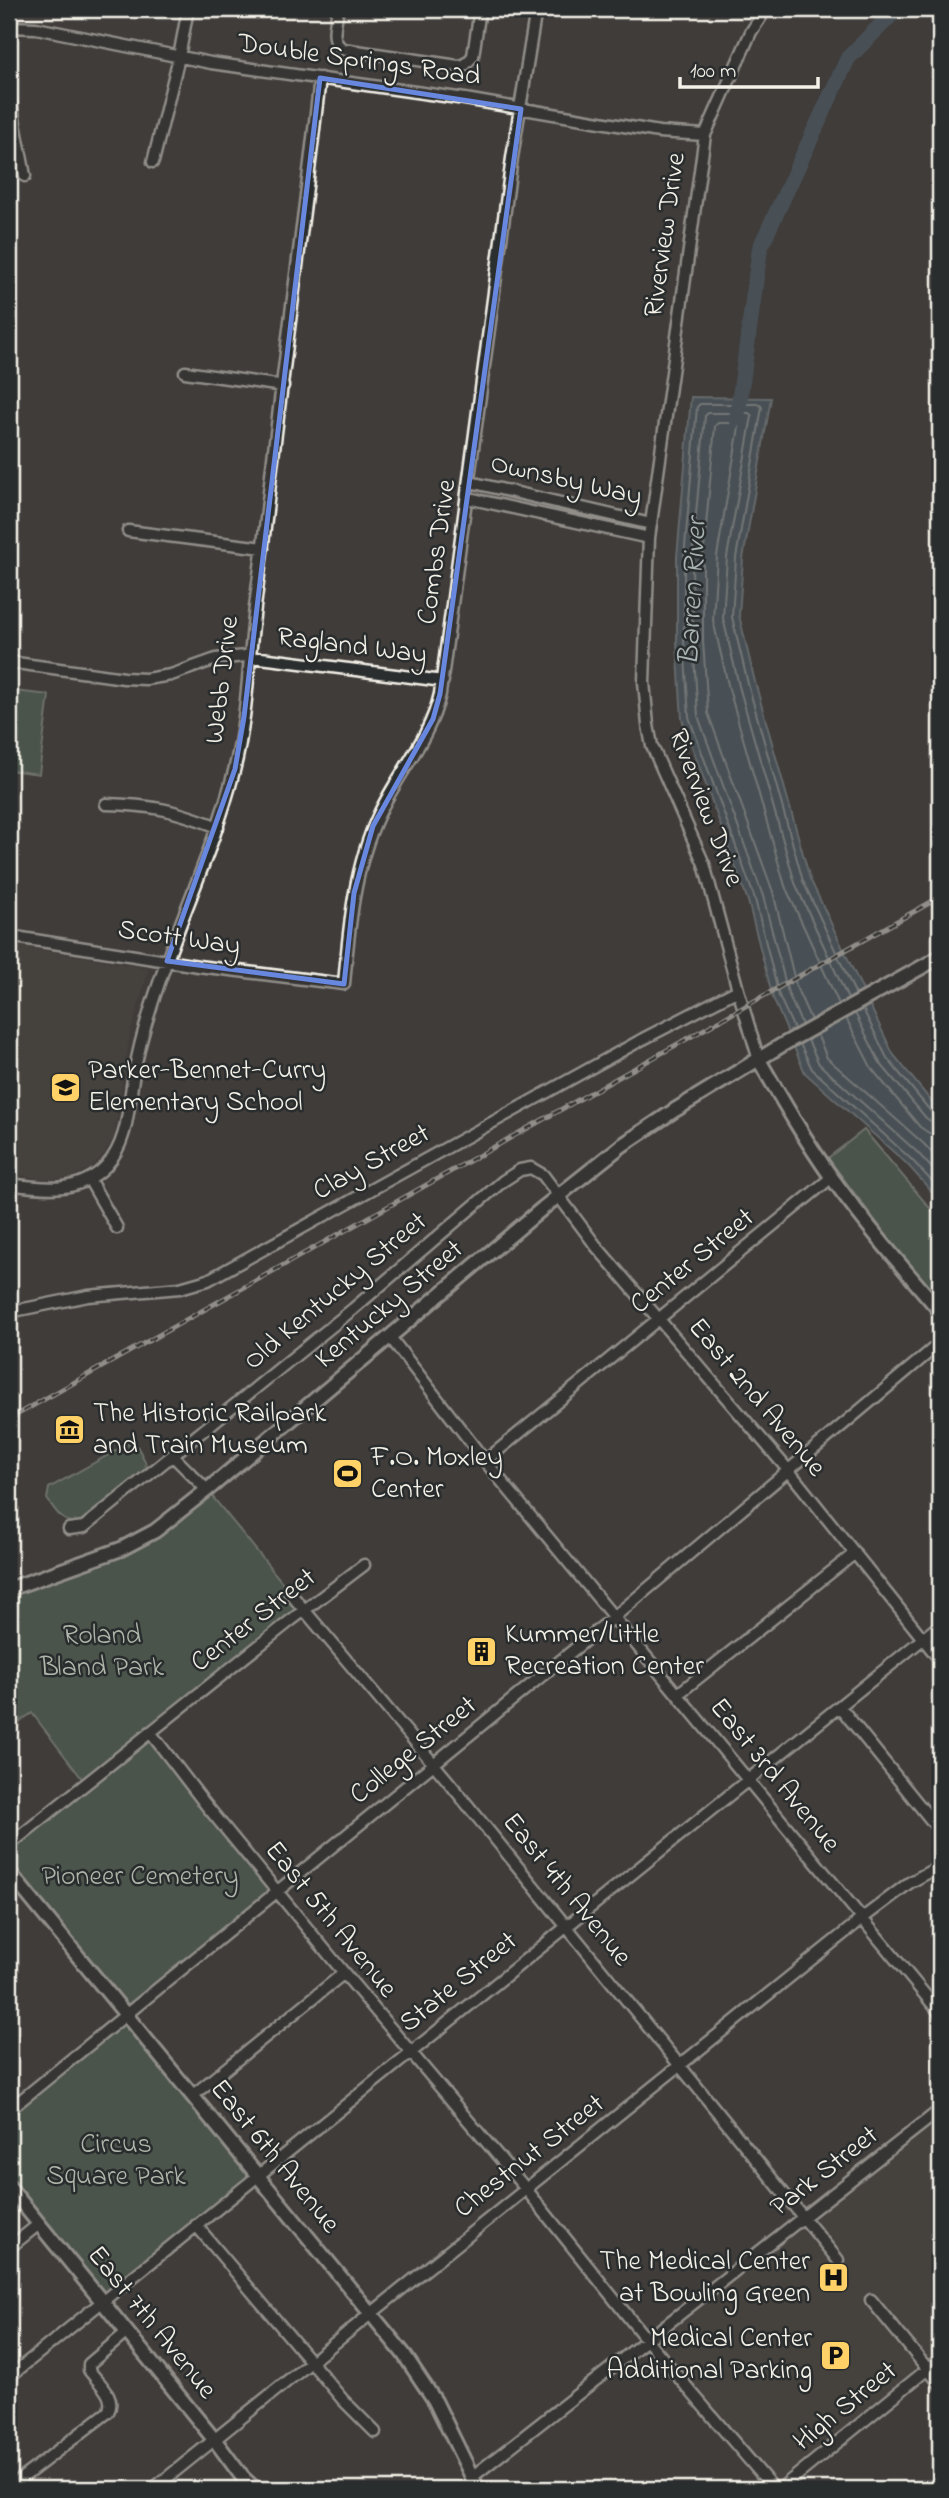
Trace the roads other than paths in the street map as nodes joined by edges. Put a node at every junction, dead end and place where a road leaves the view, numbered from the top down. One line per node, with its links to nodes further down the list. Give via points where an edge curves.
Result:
1 (187, 9): 8 (street)
2 (338, 9): 3 (street, via 335,40 343,49 458,66 473,56)
3 (480, 9)
4 (512, 9): 6 (street)
5 (766, 9): 12 (street, Riverview Drive)
6 (536, 10): 11 (street, Combs Drive)
7 (9, 27): 8 (street, Double Springs Road, via 36,28)
8 (179, 58): 9 (street, Double Springs Road); 13 (street)
9 (320, 78): 11 (street, Double Springs Road); 16 (street, Webb Drive)
10 (9, 92): 14 (street)
11 (521, 109): 12 (street, Double Springs Road); 17 (street, Combs Drive)
12 (705, 135): 19 (street, Riverview Drive)
13 (153, 162)
14 (25, 176)
15 (185, 372): 16 (street)
16 (283, 386): 22 (street, Webb Drive)
17 (470, 482): 18 (street, Combs Drive); 19 (street, Ownsby Way)
18 (468, 498): 21 (street, Ownsby Way); 25 (street, Combs Drive)
19 (651, 524): 21 (street, Riverview Drive)
20 (128, 531): 22 (street)
21 (649, 538): 32 (street, Riverview Drive, via 644,682 648,725 660,766 708,874)
22 (263, 548): 23 (street, Webb Drive)
23 (250, 656): 24 (street, Ragland Way, via 216,659 146,679); 25 (street, Ragland Way); 27 (street, Webb Drive, via 238,752)
24 (9, 662)
25 (443, 681): 31 (street, Combs Drive, via 433,719 373,827 354,893)
26 (106, 804): 27 (street, via 156,806)
27 (218, 827): 30 (street, Webb Drive)
28 (9, 936): 30 (street, Scott Way)
29 (940, 957): 33 (main road, Kentucky Street)
30 (167, 961): 31 (street, Scott Way); 36 (street, Webb Drive, via 144,1031 122,1140 107,1165)
31 (344, 984)
32 (738, 990): 33 (street, Riverview Drive); 41 (street, Clay Street, via 208,1280)
33 (759, 1060): 35 (main road, Riverview Drive); 38 (main road, Kentucky Street, via 655,1123)
34 (534, 1168): 38 (street, East 2nd Avenue); 45 (street, Old Kentucky Street, via 520,1170 503,1181)
35 (832, 1177): 40 (main road, Riverview Drive); 42 (street, Center Street)
36 (89, 1179): 37 (street, via 57,1188); 39 (street)
37 (9, 1184)
38 (558, 1196): 42 (street, East 2nd Avenue); 43 (main road, Kentucky Street)
39 (117, 1227)
40 (940, 1311)
41 (9, 1312)
42 (659, 1319): 46 (street, Center Street); 47 (street, East 2nd Avenue)
43 (390, 1337): 46 (street, East 3rd Avenue); 48 (main road, Kentucky Street)
44 (940, 1343): 47 (street, College Street)
45 (173, 1456): 48 (street); 49 (street, Old Kentucky Street, via 84,1527)
46 (485, 1461): 55 (street, East 3rd Avenue)
47 (789, 1471): 50 (street, East 2nd Avenue); 55 (street, College Street)
48 (207, 1490): 52 (main road, Kentucky Street, via 129,1545)
49 (69, 1530)
50 (855, 1553): 57 (street, East 2nd Avenue); 59 (street)
51 (364, 1564): 54 (street, Center Street)
52 (9, 1590)
53 (290, 1593): 54 (street, East 4th Avenue)
54 (304, 1609): 61 (street, Center Street); 62 (street, East 4th Avenue)
55 (614, 1618): 59 (street, East 3rd Avenue); 62 (street, College Street)
56 (940, 1625): 57 (street, State Street)
57 (924, 1639): 58 (street, East 2nd Avenue); 60 (street, State Street)
58 (940, 1660)
59 (678, 1694): 63 (street, East 3rd Avenue)
60 (840, 1707): 63 (street, State Street); 64 (street)
61 (150, 1732): 65 (street, Center Street); 68 (street, East 5th Avenue)
62 (434, 1764): 68 (street, College Street); 70 (street, East 4th Avenue)
63 (747, 1782): 69 (street, East 3rd Avenue); 70 (street, State Street)
64 (940, 1831)
65 (9, 1845)
66 (940, 1866): 69 (street, Chestnut Street, via 909,1883)
67 (9, 1872): 73 (main road, East 6th Avenue)
68 (277, 1892): 71 (street, East 5th Avenue); 73 (street, College Street)
69 (863, 1920): 72 (street, East 3rd Avenue); 75 (street, Chestnut Street)
70 (566, 1925): 74 (street, State Street); 75 (street, East 4th Avenue)
71 (344, 1973): 74 (street, East 5th Avenue); 76 (street)
72 (940, 2013)
73 (125, 2015): 76 (main road, East 6th Avenue); 77 (street, College Street)
74 (410, 2052): 79 (street, State Street); 81 (street, East 5th Avenue)
75 (680, 2068): 81 (street, Chestnut Street); 82 (street, East 4th Avenue)
76 (192, 2095): 79 (main road, East 6th Avenue)
77 (9, 2109)
78 (940, 2110): 82 (street, Park Street)
79 (258, 2176): 84 (street, State Street); 89 (main road, East 6th Avenue)
80 (9, 2187): 83 (main road, East 7th Avenue)
81 (526, 2189): 89 (street, Chestnut Street); 91 (street, East 5th Avenue)
82 (804, 2218): 86 (street, East 4th Avenue); 91 (street, Park Street)
83 (39, 2224): 85 (street); 88 (main road, East 7th Avenue)
84 (196, 2225): 88 (street, State Street); 93 (street)
85 (9, 2248)
86 (838, 2260)
87 (872, 2300): 94 (street)
88 (102, 2301): 90 (main road, East 7th Avenue); 95 (street, State Street)
89 (372, 2313): 93 (street, Chestnut Street); 99 (main road, East 6th Avenue, via 435,2401)
90 (127, 2332): 98 (main road, East 7th Avenue); 100 (street, via 89,2364 111,2398 105,2415)
91 (646, 2339): 99 (street, Park Street); 103 (street, East 5th Avenue)
92 (940, 2360): 94 (street, High Street)
93 (312, 2362): 97 (street); 98 (street, Chestnut Street)
94 (929, 2369): 96 (street); 104 (street, High Street)
95 (9, 2377)
96 (940, 2384)
97 (375, 2432)
98 (215, 2440): 101 (street, Chestnut Street); 102 (main road, East 7th Avenue)
99 (475, 2483)
100 (9, 2488)
101 (153, 2489)
102 (255, 2489)
103 (774, 2489)
104 (780, 2489)

